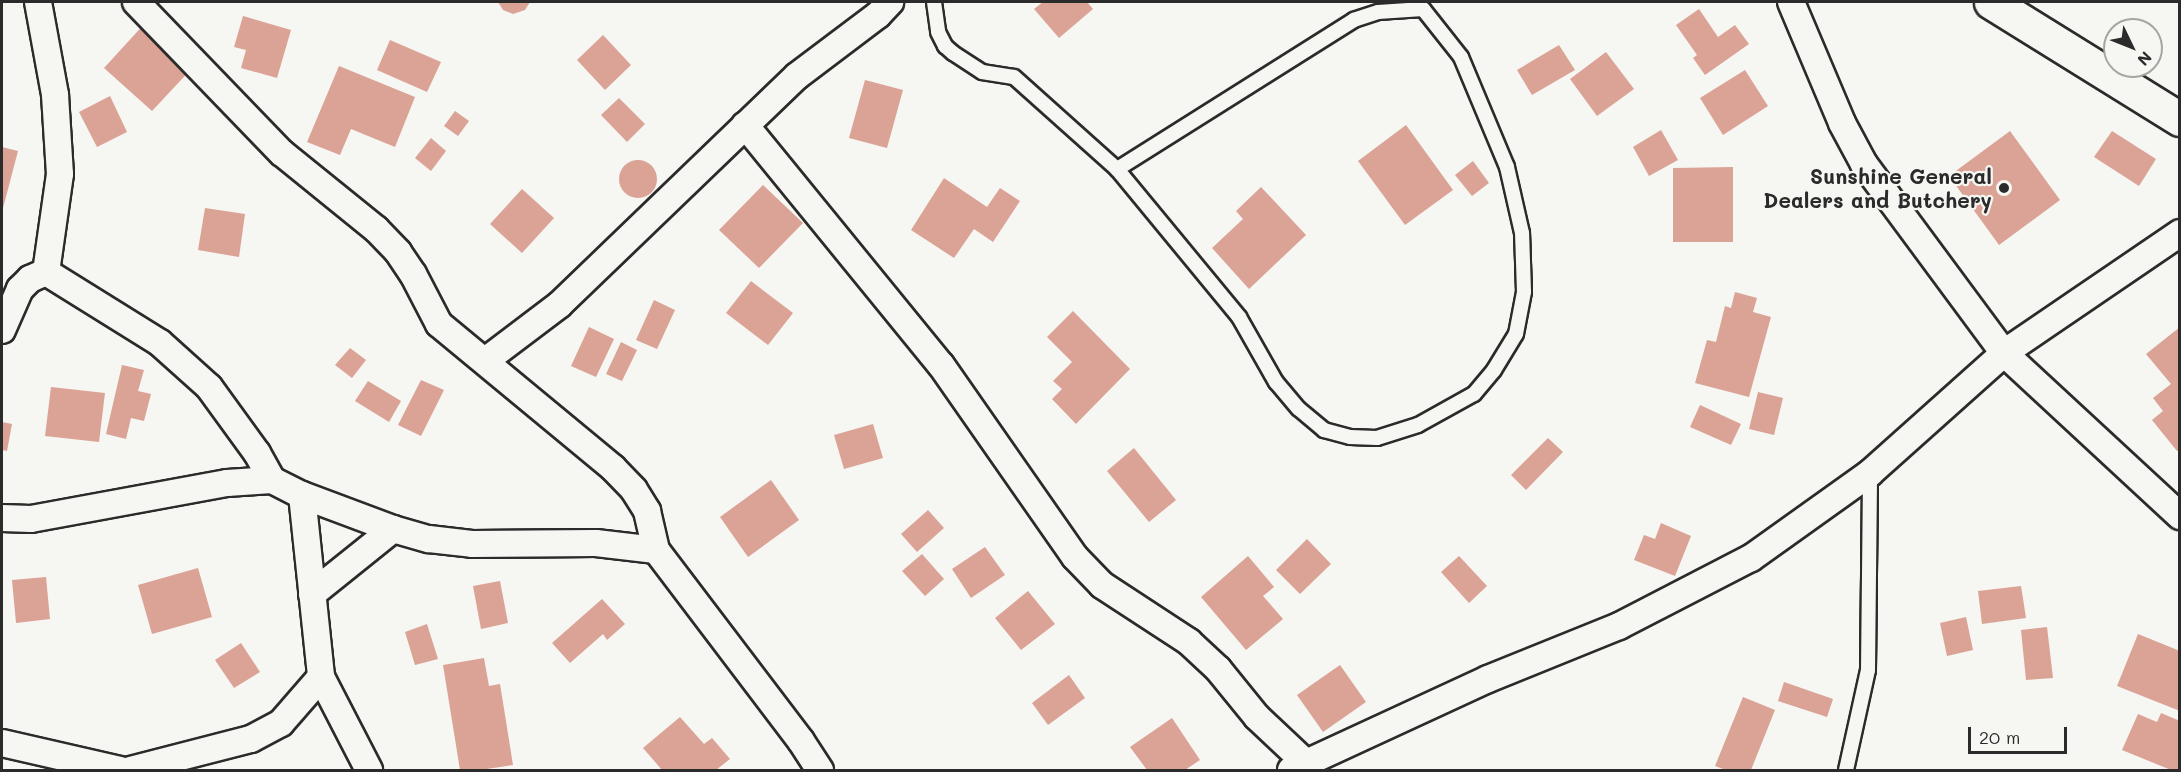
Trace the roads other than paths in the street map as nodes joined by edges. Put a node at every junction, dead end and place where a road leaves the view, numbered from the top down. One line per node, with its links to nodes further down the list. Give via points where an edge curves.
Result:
1 (38, 2): 11 (street, via 55,95 60,174)
2 (136, 2): 14 (street, via 282,153 384,237 413,274 439,324)
3 (890, 2): 8 (street, via 797,76)
4 (934, 2): 9 (lane, via 945,46 982,72 1014,77)
5 (1791, 2): 13 (street, via 1842,123 1864,164)
6 (1991, 2): 7 (street)
7 (2178, 116)
8 (746, 125): 14 (street, via 559,304); 25 (street, via 941,365 1076,557 1102,585 1189,642 1218,669)
9 (1117, 169): 9 (lane, via 1239,317 1276,382 1324,430 1350,437 1377,438 1418,425 1474,394 1516,334 1524,292 1522,233 1507,167 1461,57 1423,9 1378,12 1354,20)
10 (2180, 233): 13 (street)
11 (46, 272): 12 (street, via 20,289); 16 (street, via 160,343 209,387)
12 (2, 330)
13 (2004, 353): 15 (street); 18 (street)
14 (485, 361): 21 (street, via 634,490 647,511)
15 (1870, 473): 25 (street, via 1741,564 1619,626 1488,680); 30 (lane, via 1868,670)
16 (273, 480): 17 (street); 19 (street, via 226,483 31,519)
17 (302, 495): 20 (street); 22 (street)
18 (2180, 516)
19 (2, 518)
20 (393, 529): 21 (street, via 429,539 472,544 596,543); 22 (street)
21 (656, 550): 29 (street)
22 (312, 594): 23 (street)
23 (321, 677): 27 (street, via 281,723 251,739); 28 (street)
24 (2, 743): 26 (street)
25 (1301, 768)
26 (120, 771)
27 (130, 771)
28 (369, 771)
29 (820, 771)
30 (1846, 771)

